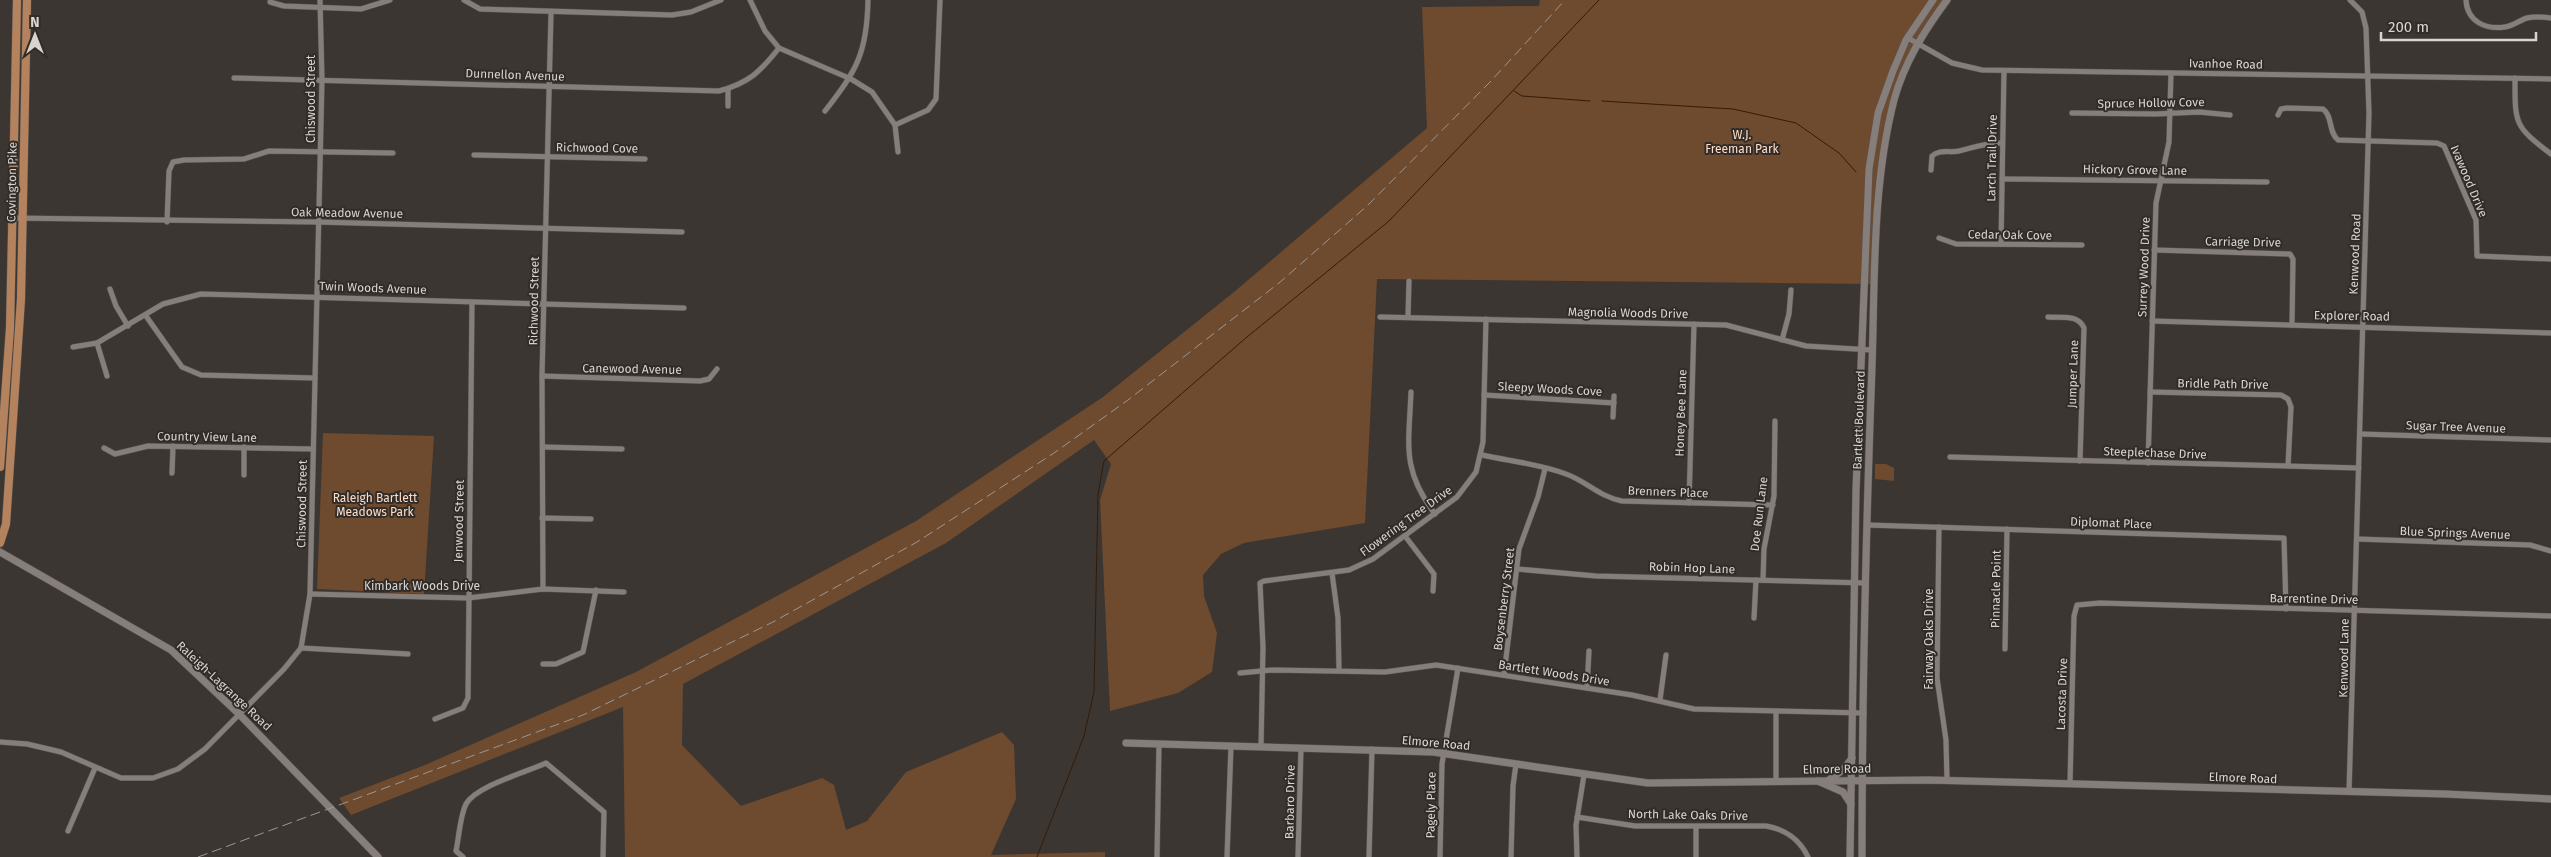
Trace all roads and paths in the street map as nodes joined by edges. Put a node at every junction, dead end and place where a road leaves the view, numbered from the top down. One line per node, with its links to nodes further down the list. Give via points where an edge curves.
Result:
1 (17, 0): 51 (main road, Covington Pike)
2 (27, 0): 52 (main road, Covington Pike)
3 (320, 0): 15 (street, Chiswood Street)
4 (390, 0): 15 (street, via 362,9)
5 (464, 0): 16 (street, via 480,9)
6 (721, 0): 16 (street, via 691,12 672,15)
7 (750, 0): 20 (street, via 765,31)
8 (868, 0): 26 (street, via 863,48)
9 (940, 0): 37 (street, via 936,99 928,110)
10 (1933, 0): 18 (main road, Bartlett Boulevard)
11 (1947, 0): 19 (main road, Bartlett Boulevard)
12 (2350, 0): 23 (street, Kenwood Road, via 2362,12 2366,28)
13 (2466, 0): 17 (street, via 2467,10 2474,21 2485,26 2506,27 2527,18)
14 (270, 2): 15 (street)
15 (320, 8): 28 (street, Chiswood Street)
16 (551, 13): 29 (street, Richwood Street)
17 (2551, 18)
18 (1908, 38): 19 (street, Ivanhoe Road); 83 (main road, Bartlett Boulevard, via 1878,114 1870,155)
19 (1917, 43): 21 (street, Ivanhoe Road, via 1962,66); 84 (main road, Bartlett Boulevard, via 1896,94 1882,164)
20 (778, 48): 26 (street); 30 (street, Dunnellon Avenue, via 761,70 740,85)
21 (2004, 71): 22 (street, Ivanhoe Road); 39 (street, Larch Trail Drive)
22 (2171, 73): 23 (street, Ivanhoe Road); 33 (street, Surrey Wood Drive)
23 (2368, 75): 25 (street, Ivanhoe Road); 38 (street, Kenwood Road)
24 (234, 78): 28 (street, Dunnellon Avenue)
25 (2515, 78): 27 (street, Ivanhoe Road); 43 (street, via 2518,123 2524,133)
26 (851, 79): 32 (street); 37 (street, via 872,92)
27 (2551, 79)
28 (322, 80): 29 (street, Dunnellon Avenue); 40 (street, Chiswood Street)
29 (550, 86): 30 (street, Dunnellon Avenue, via 719,91); 45 (street, Richwood Street)
30 (728, 88): 31 (street)
31 (728, 106)
32 (825, 111)
33 (2171, 113): 34 (street, Spruce Hollow Cove); 35 (street, Spruce Hollow Cove); 49 (street, Surrey Wood Drive, via 2168,148)
34 (2072, 114)
35 (2230, 115)
36 (2278, 115): 38 (street, via 2287,108 2323,109 2338,140)
37 (895, 124): 41 (street)
38 (2368, 142): 61 (street, Ivawood Drive, via 2437,143 2444,146 2476,220 2477,256); 78 (street, Kenwood Road)
39 (2002, 143): 47 (street, via 1984,143 1959,151 1935,153 1931,158); 48 (street, Larch Trail Drive)
40 (320, 150): 42 (street); 53 (street, via 269,151 244,159 173,162 169,171); 54 (street, Chiswood Street)
41 (898, 152)
42 (393, 153)
43 (2551, 154)
44 (474, 155): 45 (street, Richwood Cove)
45 (548, 157): 46 (street, Richwood Cove); 55 (street, Richwood Street)
46 (645, 159)
47 (1931, 170)
48 (2002, 179): 49 (street, Hickory Grove Lane); 58 (street, Larch Trail Drive)
49 (2160, 181): 50 (street, Hickory Grove Lane); 60 (street, Surrey Wood Drive)
50 (2267, 182)
51 (12, 218): 52 (street, Oak Meadow Avenue); 109 (main road, Covington Pike, via 10,328)
52 (23, 218): 53 (street, Oak Meadow Avenue); 124 (main road, Covington Pike, via 18,367 6,524)
53 (167, 222): 54 (street, Oak Meadow Avenue)
54 (318, 222): 55 (street, Oak Meadow Avenue); 65 (street, Chiswood Street)
55 (545, 229): 56 (street, Oak Meadow Avenue); 67 (street, Richwood Street)
56 (682, 232)
57 (1939, 238): 58 (street, Cedar Oak Cove, via 1952,243)
58 (2001, 244): 59 (street, Cedar Oak Cove)
59 (2082, 245)
60 (2154, 250): 74 (street, Surrey Wood Drive); 76 (street, Carriage Drive, via 2290,254 2293,259)
61 (2551, 259)
62 (1409, 281): 71 (street)
63 (110, 289): 77 (street)
64 (1791, 290): 80 (street)
65 (317, 296): 66 (street, Twin Woods Avenue); 69 (street, Twin Woods Avenue, via 201,294 163,304); 88 (street, Chiswood Street)
66 (472, 302): 67 (street, Twin Woods Avenue); 138 (street, Jenwood Street)
67 (544, 303): 68 (street, Twin Woods Avenue); 87 (street, Richwood Street)
68 (684, 308)
69 (146, 316): 77 (street, Twin Woods Avenue); 88 (street, via 182,367 201,375)
70 (1380, 317): 71 (street, Magnolia Woods Drive)
71 (1408, 317): 73 (street, Magnolia Woods Drive)
72 (2048, 317): 106 (street, Jumper Lane, via 2076,319 2084,328)
73 (1486, 319): 75 (street, Magnolia Woods Drive); 91 (street, Flowering Tree Drive)
74 (2152, 321): 76 (street, Explorer Road); 90 (street, Surrey Wood Drive)
75 (1694, 324): 80 (street, Magnolia Woods Drive, via 1731,326); 114 (street, Honey Bee Lane)
76 (2292, 324): 78 (street, Explorer Road)
77 (128, 326): 81 (street, Twin Woods Avenue)
78 (2362, 326): 79 (street, Explorer Road); 96 (street, Kenwood Road)
79 (2551, 333)
80 (1782, 340): 83 (street, Magnolia Woods Drive, via 1815,348)
81 (97, 343): 82 (street, Twin Woods Avenue); 86 (street)
82 (73, 347)
83 (1861, 350): 84 (street, Magnolia Woods Drive); 131 (main road, Bartlett Boulevard)
84 (1872, 350): 119 (main road, Bartlett Boulevard)
85 (717, 369): 87 (street, Canewood Avenue, via 709,379 700,380)
86 (106, 376)
87 (542, 376): 100 (street, Richwood Street)
88 (315, 378): 102 (street, Chiswood Street)
89 (1411, 392): 116 (street, via 1409,455 1412,474 1419,492)
90 (2150, 392): 107 (street, Surrey Wood Drive); 108 (street, Bridle Path Drive, via 2281,395 2288,399 2291,407)
91 (1484, 395): 93 (street, Sleepy Woods Cove); 104 (street, Flowering Tree Drive)
92 (1614, 396): 93 (street, Sleepy Woods Cove)
93 (1614, 402): 94 (street, Sleepy Woods Cove)
94 (1613, 417)
95 (1775, 421): 115 (street, Doe Run Lane)
96 (2360, 434): 97 (street, Sugar Tree Avenue); 110 (street, Kenwood Lane)
97 (2551, 440)
98 (173, 446): 99 (street, Country View Lane); 101 (street, Country View Lane, via 148,446 115,454); 112 (street)
99 (244, 447): 102 (street, Country View Lane); 113 (street)
100 (543, 447): 103 (street); 117 (street, Richwood Street)
101 (104, 448)
102 (313, 449): 137 (street, Chiswood Street)
103 (622, 450)
104 (1482, 455): 111 (street, Brenners Place); 116 (street, Flowering Tree Drive, via 1473,477 1461,494)
105 (1950, 457): 106 (street, Steeplechase Drive)
106 (2080, 461): 107 (street, Steeplechase Drive)
107 (2148, 463): 108 (street, Steeplechase Drive)
108 (2288, 466): 110 (street, Steeplechase Drive)
109 (0, 467)
110 (2359, 468): 123 (street, Kenwood Lane)
111 (1545, 469): 114 (street, Brenners Place, via 1569,475 1617,500); 127 (street, Boysenberry Street, via 1520,545)
112 (172, 473)
113 (244, 475)
114 (1689, 503): 115 (street, Brenners Place)
115 (1772, 505): 130 (street, Doe Run Lane, via 1764,548)
116 (1434, 514): 122 (street, Flowering Tree Drive)
117 (542, 518): 118 (street); 133 (street, Richwood Street)
118 (591, 519)
119 (1867, 525): 120 (street, Diplomat Place); 132 (main road, Bartlett Boulevard)
120 (1939, 527): 121 (street, Diplomat Place); 178 (street, Fairway Oaks Drive, via 1937,673 1946,740)
121 (2007, 530): 140 (street, Diplomat Place, via 2284,538); 145 (street, Pinnacle Point)
122 (1405, 536): 128 (street, Flowering Tree Drive, via 1368,562 1354,569); 135 (street, via 1434,574)
123 (2358, 539): 125 (street, Blue Springs Avenue, via 2530,545); 141 (street, Kenwood Lane)
124 (0, 543)
125 (2551, 551)
126 (0, 552): 160 (main road, Raleigh-Lagrange Road, via 171,650)
127 (1517, 569): 129 (street, Robin Hop Lane, via 1596,576); 154 (street, Boysenberry Street)
128 (1332, 573): 151 (street, Flowering Tree Drive, via 1260,583); 152 (street, via 1338,618)
129 (1756, 580): 130 (street, Robin Hop Lane); 143 (street)
130 (1763, 580): 131 (street, Robin Hop Lane)
131 (1854, 582): 132 (street, Robin Hop Lane); 158 (main road, Bartlett Boulevard)
132 (1866, 583): 159 (main road, Bartlett Boulevard)
133 (543, 588): 134 (street, Kimbark Woods Drive); 138 (street, Kimbark Woods Drive)
134 (596, 590): 136 (street, Kimbark Woods Drive); 149 (street, via 583,652 556,664)
135 (1433, 591)
136 (624, 592)
137 (310, 594): 138 (street, Kimbark Woods Drive); 144 (street, Chiswood Street)
138 (468, 598): 161 (street, Jenwood Street, via 468,698 463,708)
139 (2077, 605): 140 (street, Barrentine Drive); 180 (street, Lacosta Drive, via 2074,616)
140 (2286, 609): 141 (street, Barrentine Drive)
141 (2355, 610): 142 (street, Barrentine Drive); 181 (street, Kenwood Lane)
142 (2551, 616)
143 (1754, 618)
144 (301, 648): 147 (street); 160 (street, Chiswood Street)
145 (2005, 649)
146 (1589, 651): 155 (street)
147 (408, 654)
148 (1666, 655): 156 (street)
149 (543, 664)
150 (1458, 668): 152 (street, Bartlett Woods Drive, via 1427,665 1384,672); 154 (street, Bartlett Woods Drive); 169 (street, Pagely Place)
151 (1262, 671): 152 (street, Bartlett Woods Drive); 153 (street, Bartlett Woods Drive); 166 (street, Flowering Tree Drive)
152 (1338, 671)
153 (1240, 673)
154 (1504, 675): 155 (street, Bartlett Woods Drive)
155 (1587, 688): 156 (street, Bartlett Woods Drive)
156 (1660, 700): 157 (street, Bartlett Woods Drive, via 1698,710)
157 (1776, 712): 158 (street, Bartlett Woods Drive); 179 (street)
158 (1853, 713): 159 (street, Bartlett Woods Drive); 170 (main road, Bartlett Boulevard)
159 (1864, 713): 177 (main road, Bartlett Boulevard)
160 (239, 714): 172 (street, Chiswood Street, via 205,749 178,769 153,778 121,778); 187 (main road, Raleigh-Lagrange Road)
161 (435, 719)
162 (0, 742): 172 (street, Chiswood Street, via 61,752)
163 (1126, 743): 164 (main road, Elmore Road)
164 (1159, 744): 165 (main road, Elmore Road); 190 (street)
165 (1231, 746): 166 (main road, Elmore Road); 191 (street)
166 (1261, 747): 167 (main road, Elmore Road)
167 (1301, 748): 168 (main road, Elmore Road); 192 (street, Barbaro Drive)
168 (1372, 749): 169 (main road, Elmore Road); 193 (street)
169 (1444, 753): 171 (main road, Elmore Road); 194 (street, Pagely Place)
170 (1852, 758): 175 (main road, via 1844,769); 176 (main road, Bartlett Boulevard)
171 (1516, 764): 173 (main road, Elmore Road); 195 (street)
172 (95, 768): 186 (street)
173 (1584, 774): 179 (main road, Elmore Road, via 1657,783); 184 (street)
174 (1815, 780): 175 (main road, Elmore Road); 179 (main road, Elmore Road); 183 (main road, via 1844,792)
175 (1828, 780): 176 (main road, Elmore Road)
176 (1852, 780): 177 (main road, Elmore Road); 183 (main road, Bartlett Boulevard)
177 (1864, 780): 178 (main road, Elmore Road); 200 (main road, Bartlett Boulevard)
178 (1946, 780): 180 (main road, Elmore Road)
179 (1776, 782)
180 (2070, 784): 181 (main road, Elmore Road)
181 (2350, 792): 182 (main road, Elmore Road)
182 (2551, 799)
183 (1851, 804): 199 (main road, Bartlett Boulevard)
184 (1577, 817): 185 (street, North Lake Oaks Drive, via 1635,826); 196 (street)
185 (1696, 827): 197 (street); 198 (street, North Lake Oaks Drive, via 1766,826 1779,829 1795,839)
186 (68, 831)
187 (378, 857)
188 (463, 857): 189 (street, via 456,850 466,805 476,793 546,763 604,812)
189 (603, 857)
190 (1157, 857)
191 (1228, 857)
192 (1298, 857)
193 (1369, 857)
194 (1440, 857)
195 (1511, 857)
196 (1577, 857)
197 (1696, 857)
198 (1808, 857)
199 (1850, 857)
200 (1862, 857)

